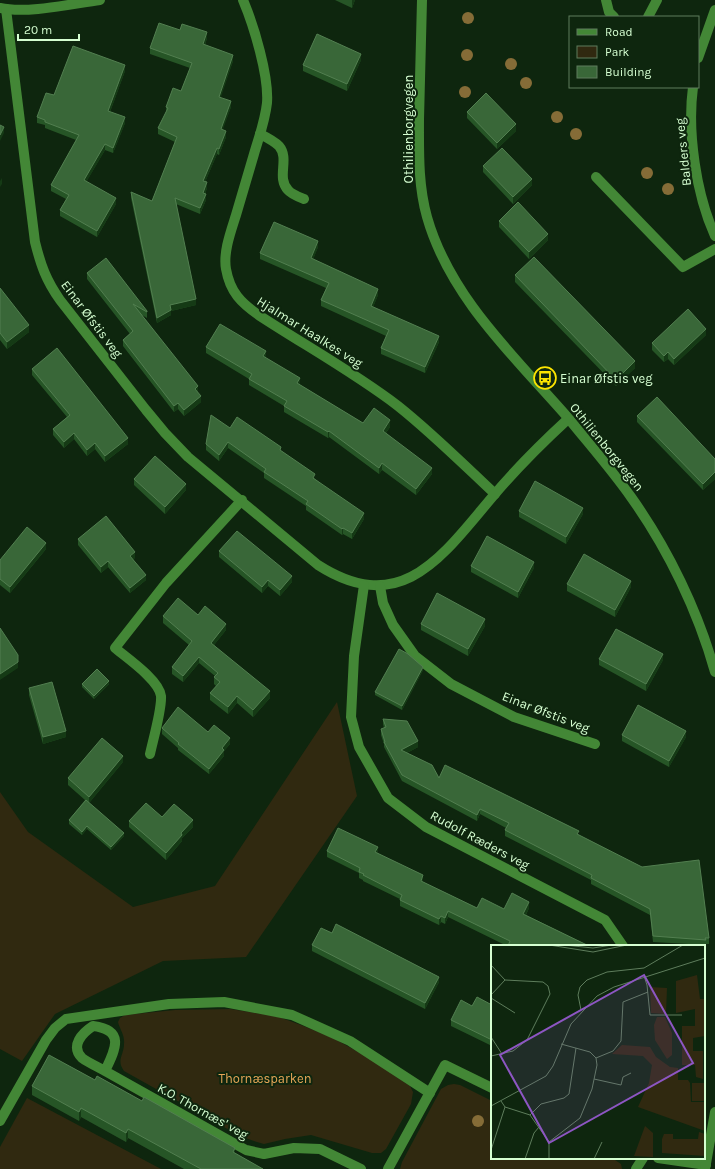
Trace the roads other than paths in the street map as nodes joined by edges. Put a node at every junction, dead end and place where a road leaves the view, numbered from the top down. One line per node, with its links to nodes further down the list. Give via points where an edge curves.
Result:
1 (100, 0): 6 (street, via 38,8)
2 (243, 0): 12 (street, Hjalmar Haalkes veg, via 258,46 267,88 267,103)
3 (422, 0): 17 (street, Othilienborgvegen, via 419,156 427,216 436,243 465,296)
4 (606, 0): 8 (street, via 609,12)
5 (657, 0): 9 (street)
6 (3, 9): 19 (street, Einar Øfstis veg, via 35,242 48,283 165,433 188,457)
7 (714, 14): 10 (street)
8 (613, 16)
9 (649, 16)
10 (699, 55)
11 (693, 88): 15 (street, Balders veg, via 692,130 696,166 701,195)
12 (260, 134): 14 (street, via 279,146 284,155 284,184 288,191); 18 (street, Hjalmar Haalkes veg, via 226,251 229,282 235,294 245,306 368,384 398,406)
13 (596, 177): 16 (street, via 683,267)
14 (304, 199)
15 (715, 236)
16 (715, 249)
17 (568, 419): 18 (street, Einar Øfstis veg); 22 (street, Othilienborgvegen, via 632,497 662,546 691,604)
18 (495, 494): 21 (street, Einar Øfstis veg, via 437,560 404,581)
19 (242, 500): 20 (street, Einar Øfstis veg, via 318,565 334,575); 25 (street, via 166,584 115,648 150,678 161,696)
20 (364, 585): 21 (street, Einar Øfstis veg); 26 (street, Rudolf Ræders veg, via 354,656 351,717 359,747 388,798 426,827 605,920)
21 (380, 586): 24 (street, Einar Øfstis veg, via 383,603 415,656 451,684 514,717)
22 (713, 659): 23 (street, Othilienborgvegen)
23 (715, 672)
24 (595, 744)
25 (150, 754)
26 (622, 945)
27 (105, 1071): 27 (street, K.O. Thornæs' veg, via 83,1059 77,1048 80,1036 93,1026 106,1029 116,1044); 35 (street, K.O. Thornæs' veg, via 246,1150 264,1154 294,1148 320,1149)
28 (491, 1088): 29 (street, via 446,1065)
29 (430, 1093): 31 (street, via 350,1041 292,1015 224,1002 169,1004 66,1019 46,1040); 36 (street)
30 (715, 1112): 34 (street)
31 (0, 1121)
32 (642, 1159): 37 (street)
33 (663, 1159): 34 (street)
34 (706, 1167)
35 (361, 1169)
36 (388, 1169)
37 (636, 1169)

